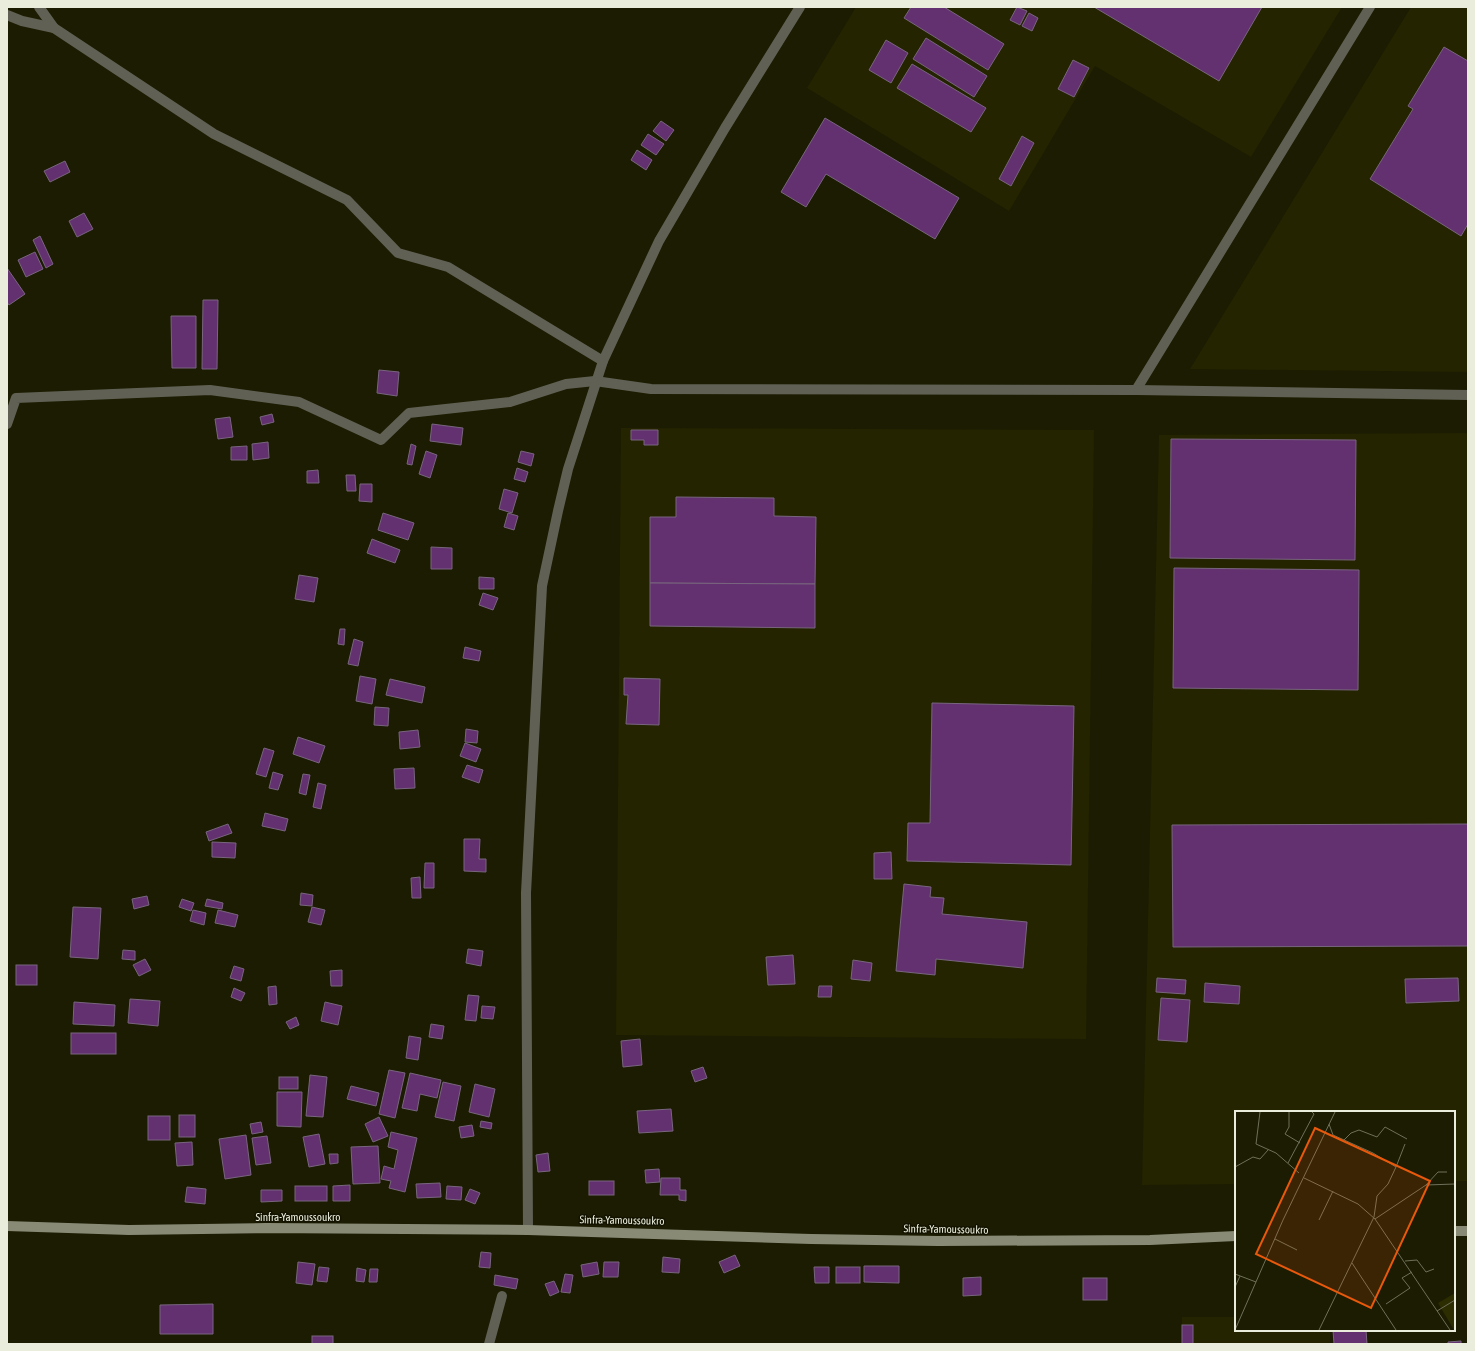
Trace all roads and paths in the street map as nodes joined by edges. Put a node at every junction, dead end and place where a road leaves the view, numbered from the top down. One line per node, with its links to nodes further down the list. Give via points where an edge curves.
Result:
1 (39, 7): 5 (street)
2 (800, 7): 6 (street, via 659,241)
3 (1370, 7): 8 (street)
4 (7, 15): 5 (street)
5 (54, 28): 6 (street, via 214,134 347,200 398,253 448,267)
6 (603, 361): 7 (street)
7 (595, 381): 8 (street, via 651,388); 10 (street, via 566,384 510,402 409,413 380,440 298,402 210,390); 13 (street, via 568,469 542,586 526,894)
8 (1136, 390): 9 (street)
9 (1468, 395)
10 (12, 398): 11 (street)
11 (7, 424)
12 (7, 1226): 13 (main road, Sinfra-Yamoussoukro, via 129,1230)
13 (528, 1230): 16 (main road, Sinfra-Yamoussoukro, via 945,1241 1150,1240)
14 (1455, 1231): 15 (main road)
15 (1468, 1231)
16 (1235, 1236)
17 (502, 1296): 18 (street)
18 (489, 1344)

